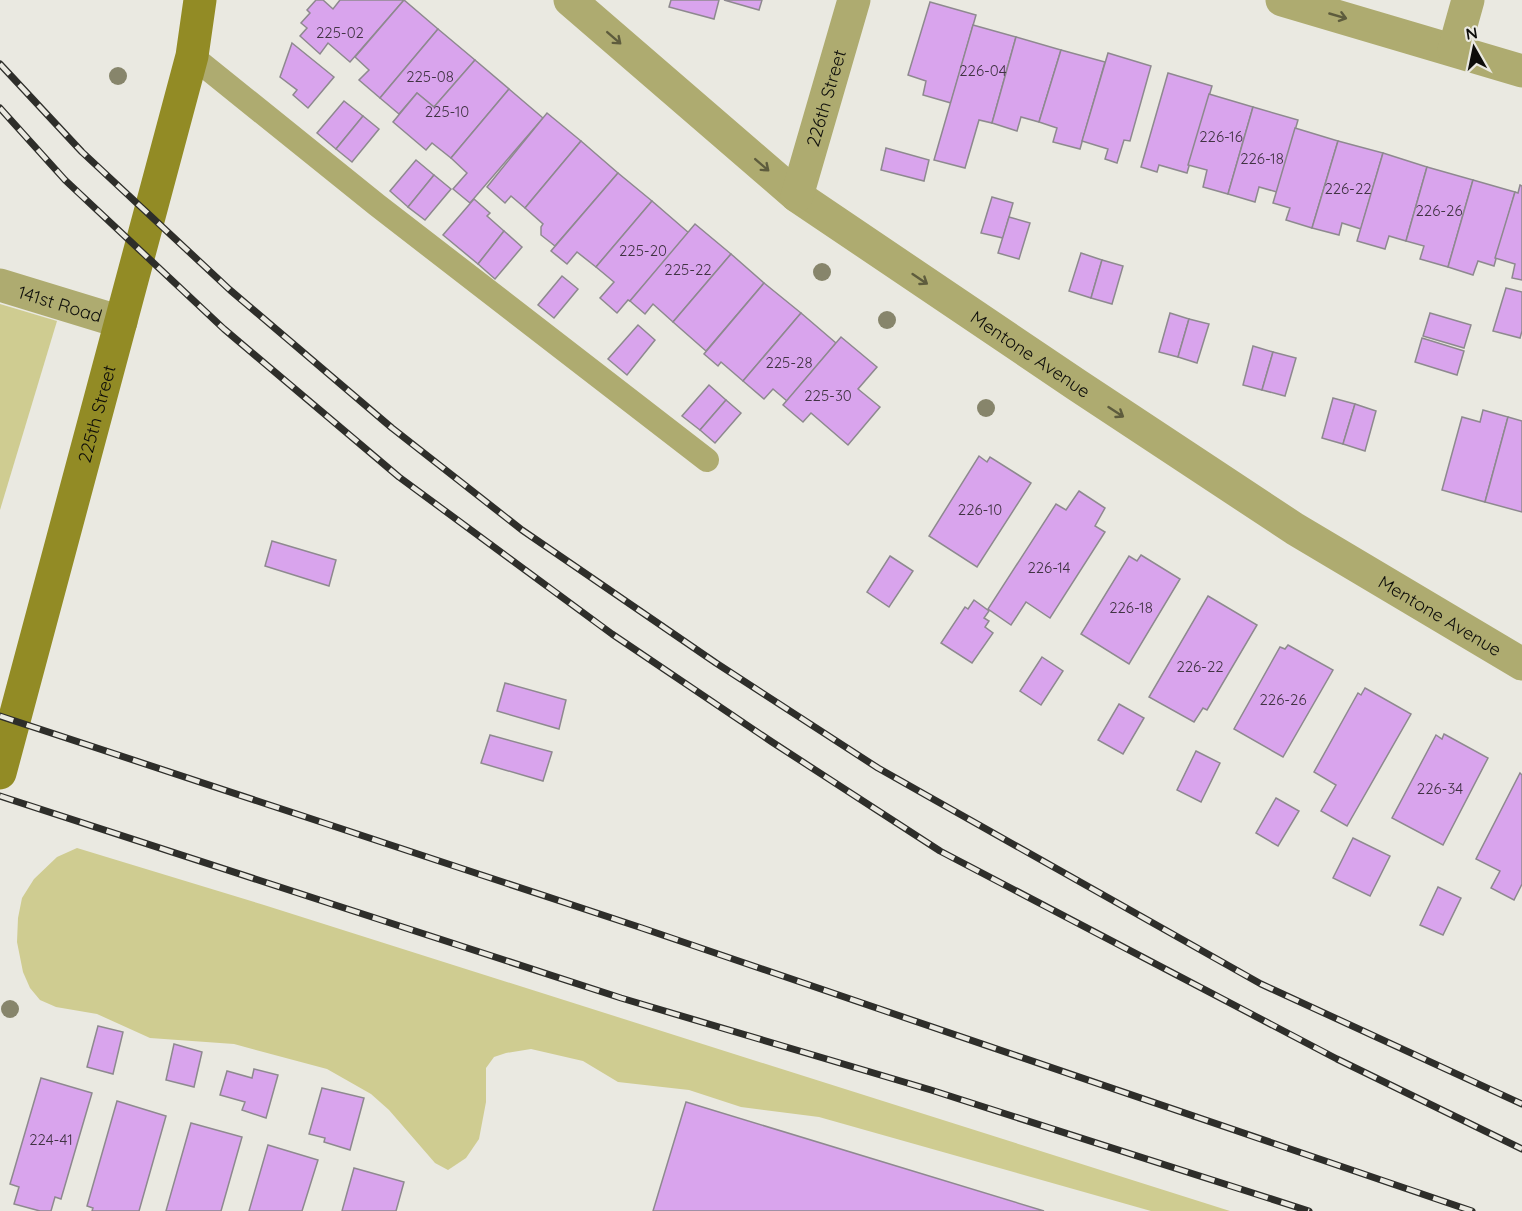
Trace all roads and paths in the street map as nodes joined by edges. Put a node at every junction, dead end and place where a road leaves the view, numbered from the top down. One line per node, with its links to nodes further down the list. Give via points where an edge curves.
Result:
1 (200, 0): 8 (street, 225th Street)
2 (216, 0): 8 (street, 225th Street)
3 (570, 0): 10 (street, Mentone Avenue, one-way to 10)
4 (854, 0): 10 (street, 226th Street)
5 (1282, 0): 7 (street, one-way to 7)
6 (1468, 0): 7 (street)
7 (1454, 50): 9 (street)
8 (192, 56): 12 (street, 225th Street); 13 (lane, via 377,205)
9 (1522, 70)
10 (797, 196): 14 (street, Mentone Avenue, one-way to 14, via 1295,529)
11 (0, 285): 12 (street, 141st Road)
12 (121, 322): 15 (street, 225th Street)
13 (707, 460)
14 (1522, 664)
15 (0, 773)

